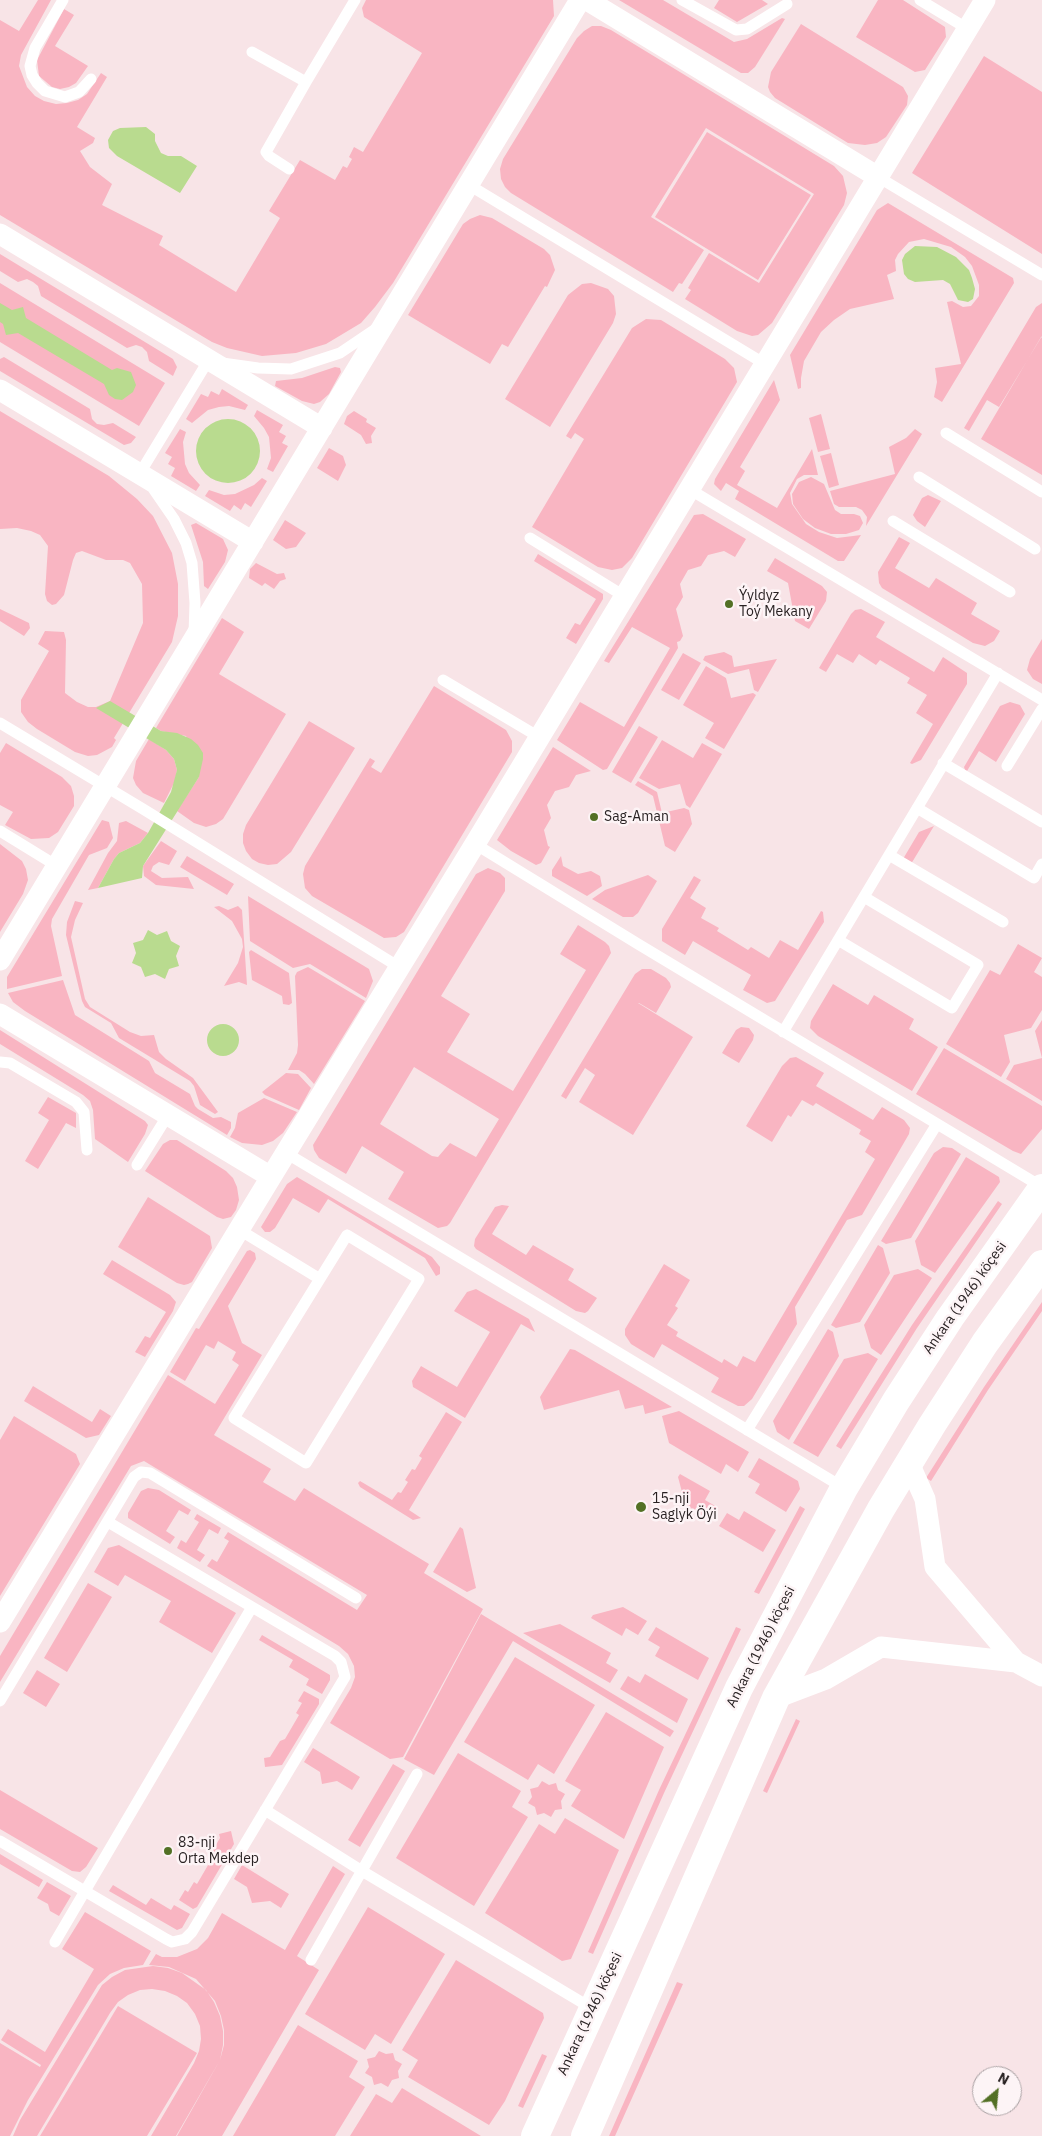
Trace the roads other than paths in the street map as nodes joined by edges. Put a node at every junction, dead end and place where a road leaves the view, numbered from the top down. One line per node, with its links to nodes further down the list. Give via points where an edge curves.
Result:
1 (63, 0): 11 (lane, via 35,48 30,66 32,76 45,91 65,97 79,92)
2 (355, 0): 12 (lane)
3 (580, 0): 15 (street)
4 (587, 0): 14 (street)
5 (682, 0): 8 (lane, via 736,30 747,29)
6 (920, 0): 9 (lane)
7 (985, 0): 9 (street)
8 (787, 4)
9 (968, 29): 14 (street)
10 (252, 52): 12 (lane)
11 (91, 79)
12 (306, 82): 13 (lane, via 266,152)
13 (289, 169)
14 (878, 177): 17 (lane); 20 (street)
15 (469, 185): 18 (street); 20 (lane)
16 (0, 234): 19 (street)
17 (1042, 275)
18 (386, 322): 19 (lane, via 340,353 296,368 277,370); 22 (street)
19 (208, 361): 22 (street); 24 (lane)
20 (765, 364): 26 (street)
21 (0, 390): 24 (street)
22 (322, 428): 30 (street)
23 (946, 433): 27 (lane)
24 (140, 473): 30 (street); 34 (lane, via 162,500 186,543 194,582)
25 (919, 477): 31 (lane)
26 (689, 489): 33 (street); 35 (lane)
27 (1042, 492)
28 (893, 521): 32 (lane)
29 (530, 538): 33 (lane)
30 (253, 542): 34 (street)
31 (1035, 549)
32 (1010, 592)
33 (624, 596): 40 (street)
34 (193, 640): 43 (street)
35 (998, 673): 37 (lane); 41 (lane)
36 (444, 680): 40 (lane)
37 (1042, 700)
38 (1042, 709): 42 (lane)
39 (0, 723): 43 (lane)
40 (539, 737): 47 (street)
41 (943, 763): 44 (lane); 45 (lane)
42 (1007, 766)
43 (105, 786): 50 (street); 55 (lane)
44 (917, 808): 48 (lane); 49 (lane, via 1034,878)
45 (1042, 822)
46 (0, 831): 50 (lane)
47 (475, 844): 55 (street); 57 (lane)
48 (889, 855): 51 (lane); 52 (lane)
49 (1042, 864)
50 (57, 866): 54 (street)
51 (864, 896): 53 (lane); 53 (lane, via 978,965 952,1008)
52 (1003, 922)
53 (838, 940): 57 (lane)
54 (0, 960)
55 (398, 967): 62 (street)
56 (0, 1014): 59 (street)
57 (783, 1032): 60 (lane)
58 (0, 1062): 61 (lane, via 10,1063 76,1102 84,1112)
59 (168, 1115): 63 (lane); 64 (street)
60 (937, 1124): 65 (lane); 69 (lane)
61 (87, 1150)
62 (286, 1153): 64 (street); 69 (lane)
63 (137, 1165)
64 (270, 1177): 66 (street)
65 (1042, 1188): 71 (main road, Ankara (1946) köçesi, via 950,1318)
66 (238, 1229): 68 (lane); 75 (street)
67 (1042, 1264): 70 (main road, via 985,1343)
68 (320, 1279): 68 (lane, via 348,1235 419,1279 306,1463 234,1418)
69 (747, 1430): 71 (lane)
70 (909, 1464): 76 (street, via 924,1499 935,1568); 78 (main road)
71 (844, 1488): 87 (main road, Ankara (1946) köçesi, via 739,1688)
72 (108, 1522): 73 (lane, via 134,1477 141,1472 150,1473); 74 (lane); 79 (lane)
73 (356, 1598)
74 (252, 1607): 81 (lane, via 335,1656 341,1662 345,1677); 84 (lane)
75 (0, 1622)
76 (1016, 1662): 77 (street); 78 (street, via 881,1647 826,1679)
77 (1042, 1676)
78 (776, 1698): 89 (main road)
79 (0, 1701)
80 (417, 1774): 83 (lane)
81 (265, 1810): 83 (lane); 84 (lane, via 185,1940 172,1942)
82 (0, 1841): 84 (lane)
83 (362, 1871): 86 (lane); 87 (lane)
84 (84, 1891): 85 (lane)
85 (55, 1942)
86 (311, 1960)
87 (593, 2009): 88 (main road, Ankara (1946) köçesi)
88 (535, 2136)
89 (585, 2136)

